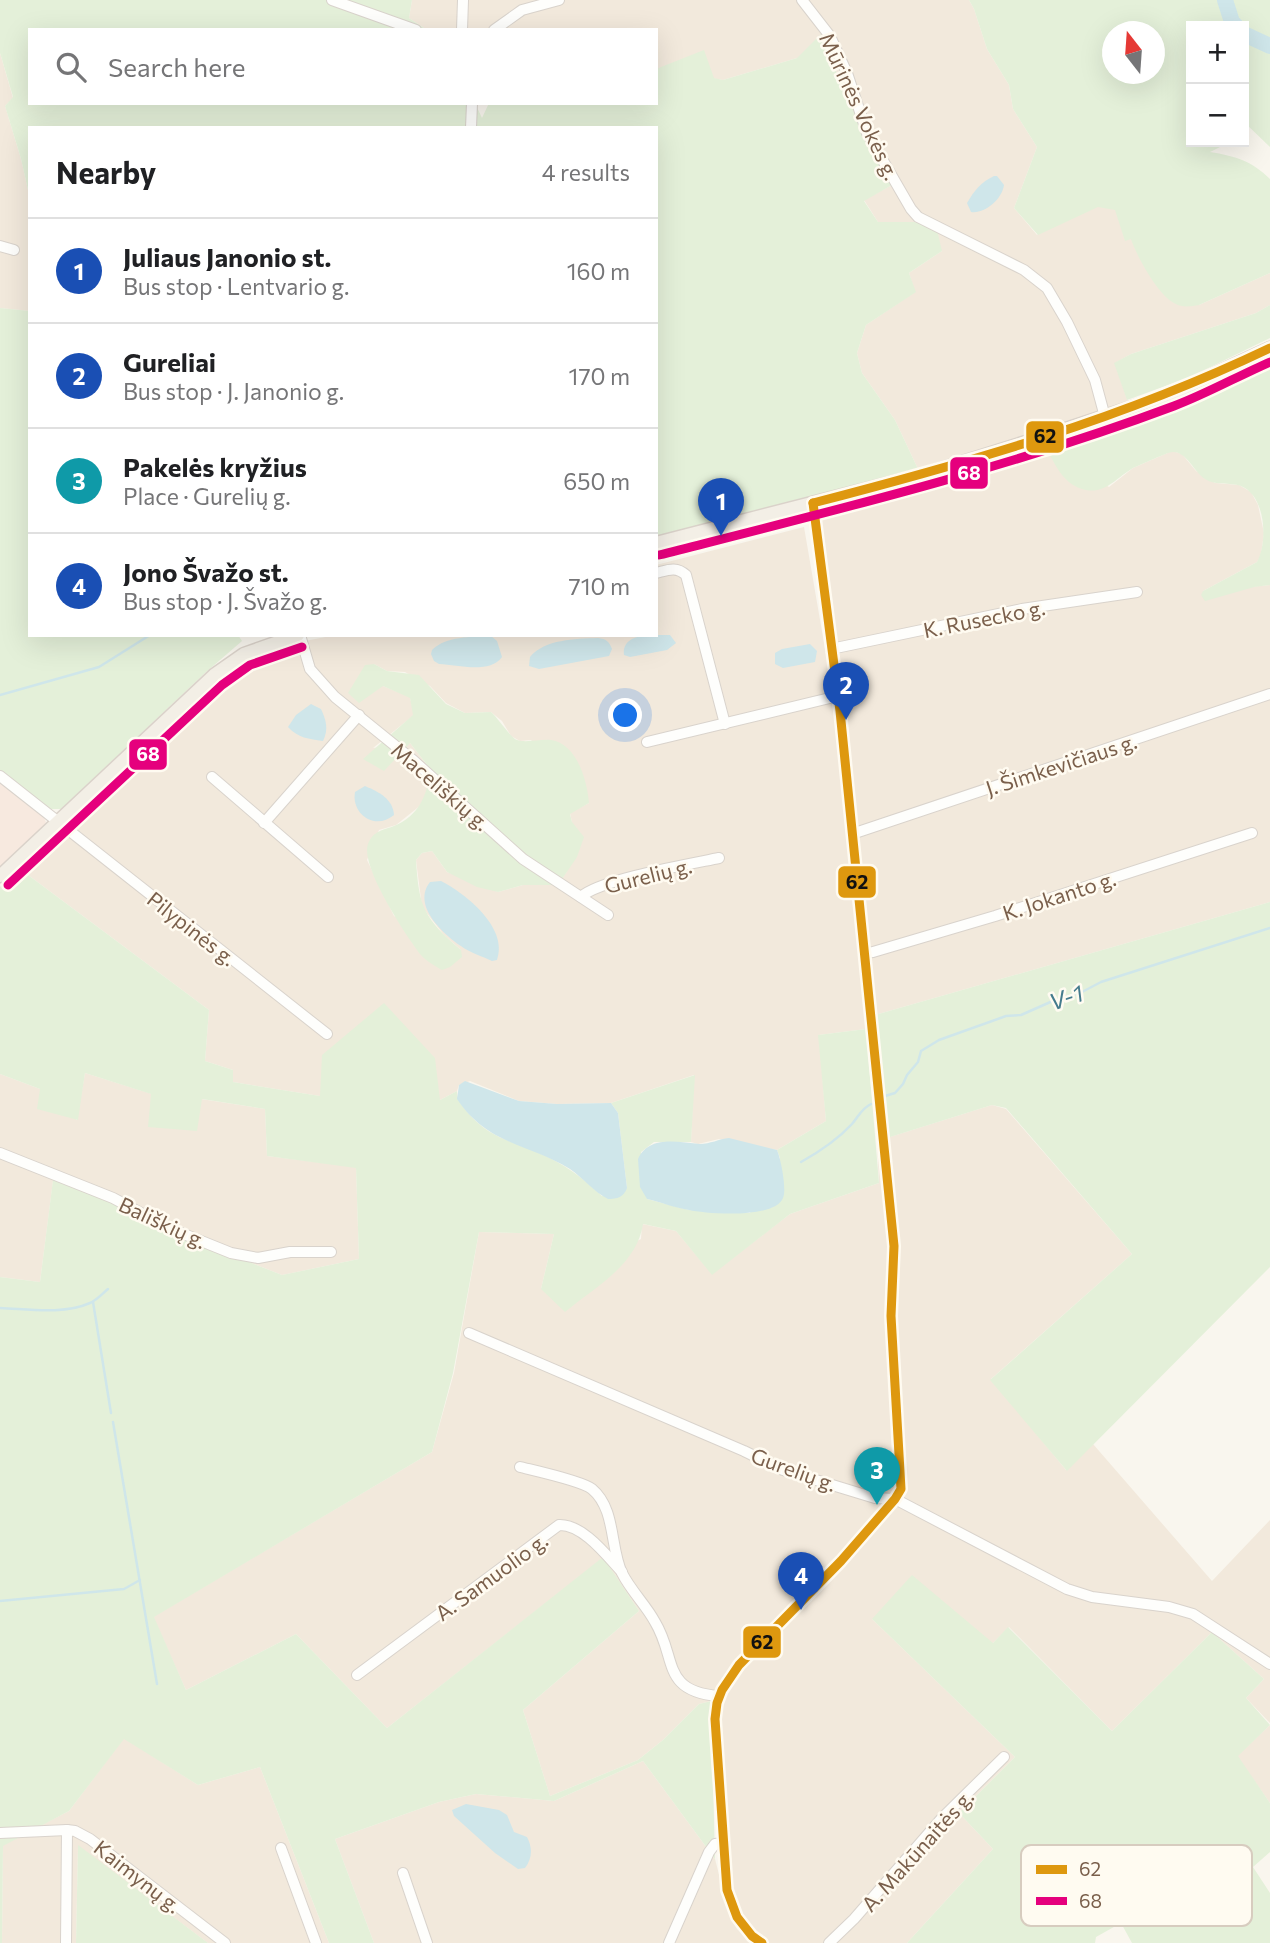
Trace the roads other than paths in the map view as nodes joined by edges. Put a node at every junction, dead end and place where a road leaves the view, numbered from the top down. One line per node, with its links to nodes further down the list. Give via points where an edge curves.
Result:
1 (332, 0): 5 (street)
2 (463, 0): 6 (street)
3 (559, 0): 7 (street, via 522,10)
4 (802, 0): 13 (street, Mūrinės Vokės g., via 830,36 867,133 911,209 1024,270 1047,288 1095,380)
5 (410, 28)
6 (462, 28)
7 (497, 28)
8 (472, 105): 9 (street)
9 (471, 126)
10 (0, 246): 11 (street)
11 (14, 250)
12 (1270, 348): 13 (main road, via 1171,394)
13 (1105, 417): 14 (main road, via 925,474)
14 (813, 503): 15 (main road); 20 (street)
15 (658, 542)
16 (658, 573): 24 (street, via 673,569 686,575)
17 (1138, 592): 20 (street, K. Rusecko g., via 1009,612)
18 (293, 637): 28 (main road, via 228,663)
19 (300, 637): 23 (street, Maceliškių g., via 317,678)
20 (831, 649): 22 (street)
21 (1270, 694): 31 (street, J. Šimkevičiaus g.)
22 (838, 696): 24 (street); 31 (street)
23 (359, 715): 29 (street); 35 (street, Maceliškių g., via 523,859)
24 (725, 724): 25 (street)
25 (647, 742)
26 (0, 776): 28 (street, Pilypinės g.)
27 (212, 777): 29 (street)
28 (57, 821): 33 (main road); 38 (street, Pilypinės g.)
29 (264, 823): 34 (street)
30 (1252, 832): 37 (street, K. Jokanto g., via 995,916)
31 (852, 834): 37 (street)
32 (719, 858): 35 (street, Gurelių g., via 637,876)
33 (0, 876)
34 (328, 877)
35 (580, 897): 36 (street, Maceliškių g.)
36 (608, 915)
37 (864, 953): 43 (street, via 894,1246 891,1316 901,1480)
38 (327, 1034)
39 (0, 1153): 40 (street, Bališkių g., via 231,1253 258,1258)
40 (331, 1252)
41 (469, 1333): 43 (street, Gurelių g., via 783,1470 875,1498)
42 (520, 1467): 44 (street, via 590,1488 606,1510)
43 (895, 1499): 45 (street, Gurelių g., via 1067,1589 1193,1615); 47 (street, via 739,1665)
44 (622, 1572): 46 (street, A. Samuolio g., via 596,1543 559,1525); 47 (street, via 656,1622 676,1676 692,1692)
45 (1270, 1664)
46 (357, 1675)
47 (718, 1696): 51 (street, via 715,1719)
48 (1004, 1757): 60 (street, A. Makūnaitės g.)
49 (67, 1830): 50 (street, Kaimynų g.); 54 (street); 55 (street, Kaimynų g., via 90,1839)
50 (0, 1833)
51 (722, 1843): 58 (street, via 709,1852); 59 (street, via 731,1904)
52 (281, 1848): 56 (street)
53 (402, 1873): 57 (street)
54 (66, 1943)
55 (225, 1943)
56 (316, 1943)
57 (427, 1943)
58 (669, 1943)
59 (762, 1943)
60 (829, 1943)

